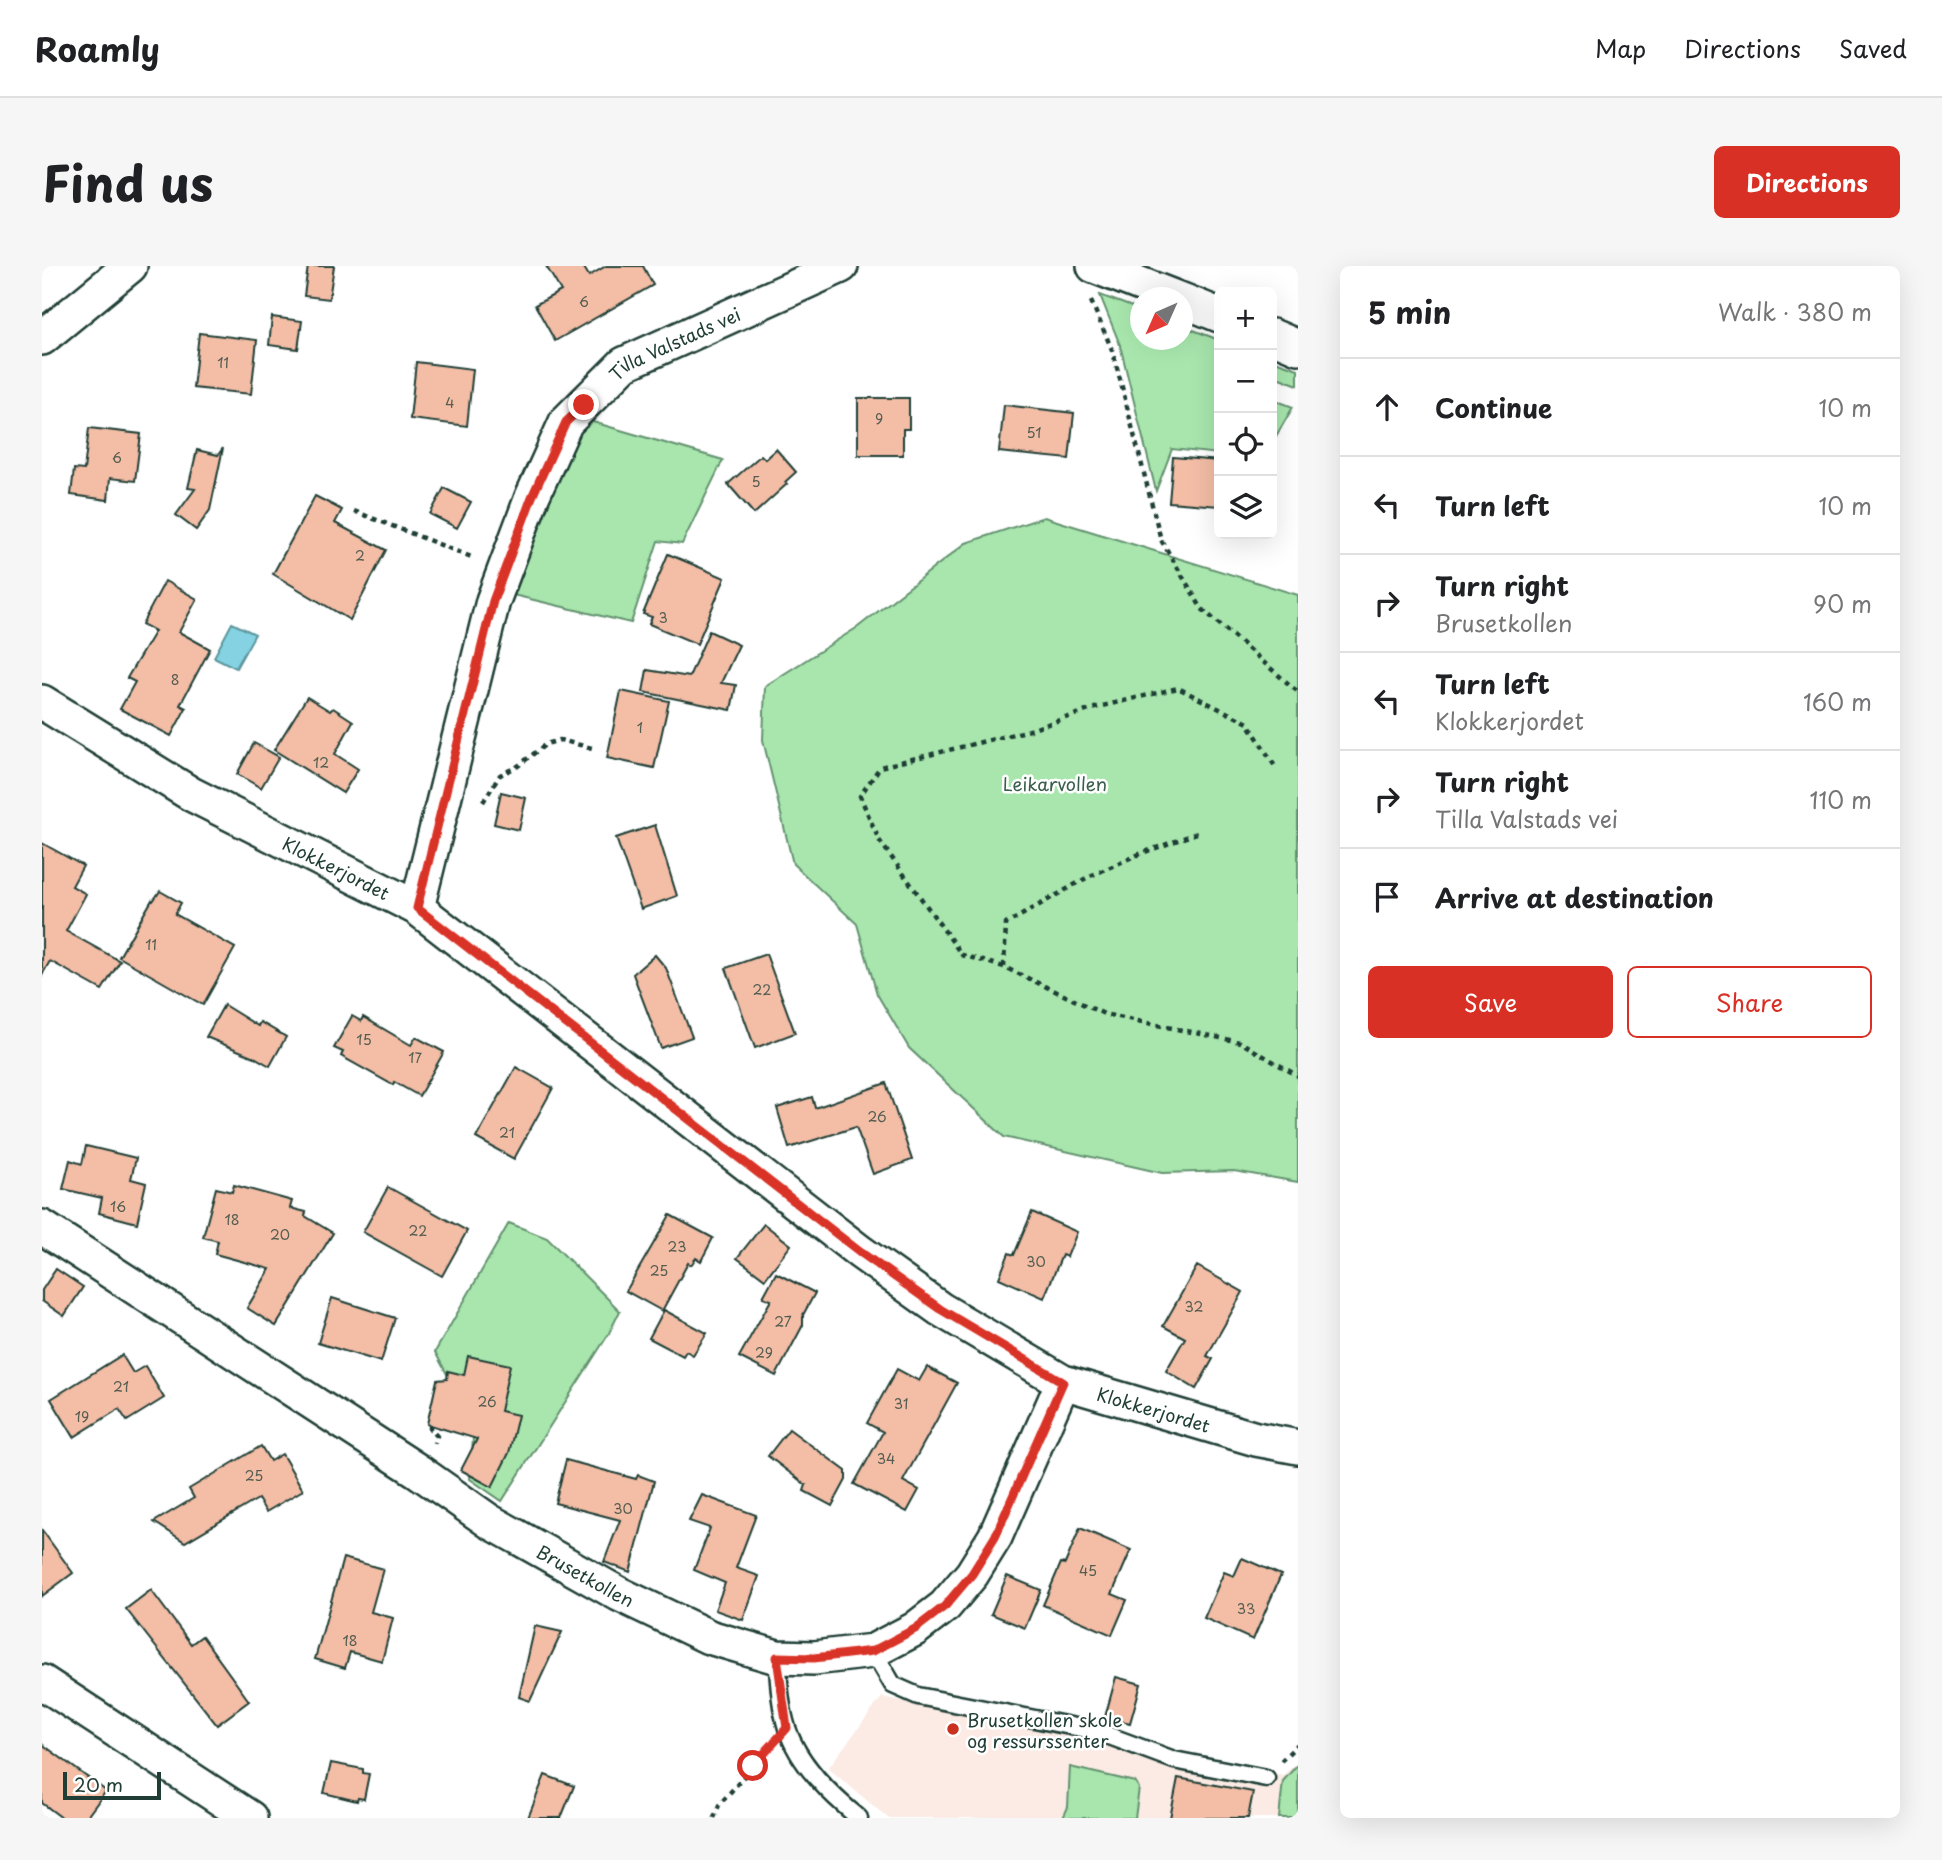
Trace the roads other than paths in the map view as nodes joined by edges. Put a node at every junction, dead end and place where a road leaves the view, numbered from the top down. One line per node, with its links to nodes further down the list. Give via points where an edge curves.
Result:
1 (130, 266): 7 (street)
2 (841, 266): 11 (street, Tilla Valstads vei, via 624,364 566,422 493,601)
3 (1090, 278): 4 (street)
4 (1130, 287)
5 (1193, 304): 6 (street)
6 (1214, 313)
7 (42, 338)
8 (1277, 338): 9 (street)
9 (1298, 346)
10 (42, 702): 11 (street, Klokkerjordet, via 191,793)
11 (417, 908): 13 (street, Klokkerjordet, via 860,1252 940,1309)
12 (42, 1227): 16 (street, Brusetkollen, via 489,1521 619,1594 709,1637)
13 (1063, 1382): 14 (street, Klokkerjordet); 15 (street, Brusetkollen, via 995,1537 972,1574 945,1606 915,1629)
14 (1298, 1447)
15 (873, 1651): 16 (street, Brusetkollen); 18 (lane, via 893,1685 918,1696 1096,1731 1174,1760)
16 (777, 1657): 20 (lane, via 787,1728 795,1749)
17 (42, 1682): 19 (street)
18 (1266, 1778)
19 (250, 1818)
20 (859, 1818)

